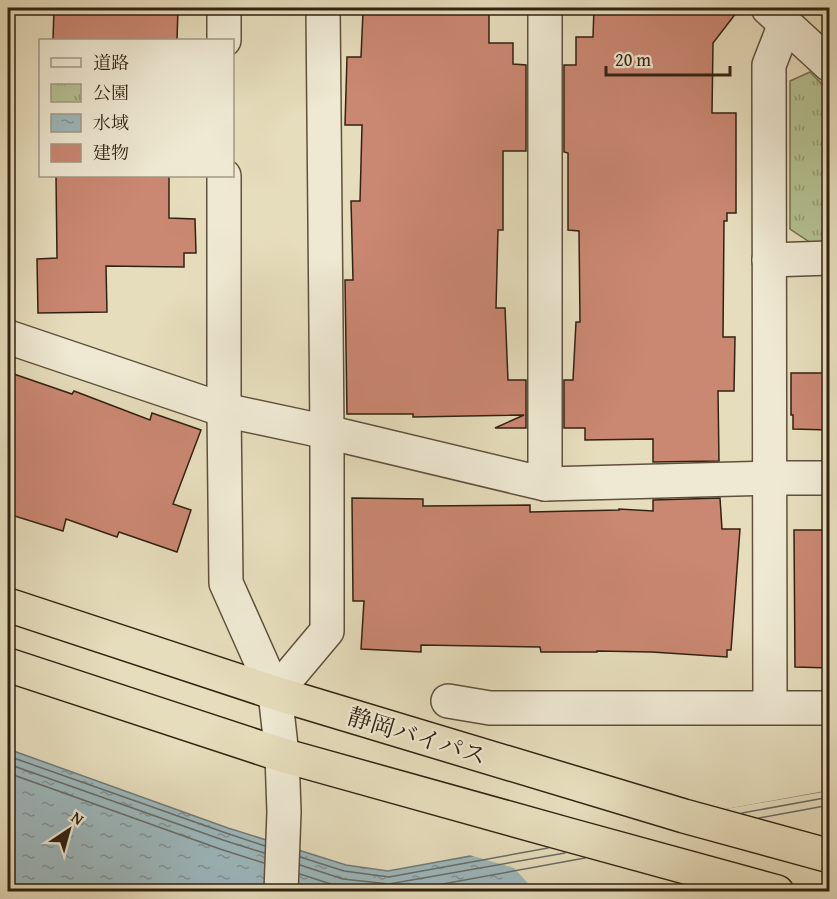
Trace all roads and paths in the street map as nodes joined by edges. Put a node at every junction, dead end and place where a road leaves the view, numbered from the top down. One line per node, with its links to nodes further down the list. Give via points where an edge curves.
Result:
1 (224, 8): 5 (street)
2 (323, 8): 12 (street)
3 (545, 8): 15 (street)
4 (776, 16): 6 (street); 9 (street, via 769,65)
5 (224, 39)
6 (830, 65)
7 (224, 177): 11 (street)
8 (830, 258): 9 (street)
9 (769, 260): 13 (street)
10 (8, 337): 11 (street)
11 (224, 410): 12 (street); 18 (street, via 226,583)
12 (327, 432): 15 (street); 18 (street, via 327,631)
13 (770, 478): 14 (street); 15 (street); 20 (street)
14 (830, 478)
15 (545, 484)
16 (8, 605): 18 (highway, 静岡バイパス)
17 (8, 665): 22 (highway)
18 (275, 693): 22 (street); 23 (highway, 静岡バイパス)
19 (448, 701): 20 (street, via 490,708)
20 (770, 707): 21 (street)
21 (830, 708)
22 (282, 755): 24 (street); 25 (highway)
23 (830, 856)
24 (281, 891)
25 (777, 891)

